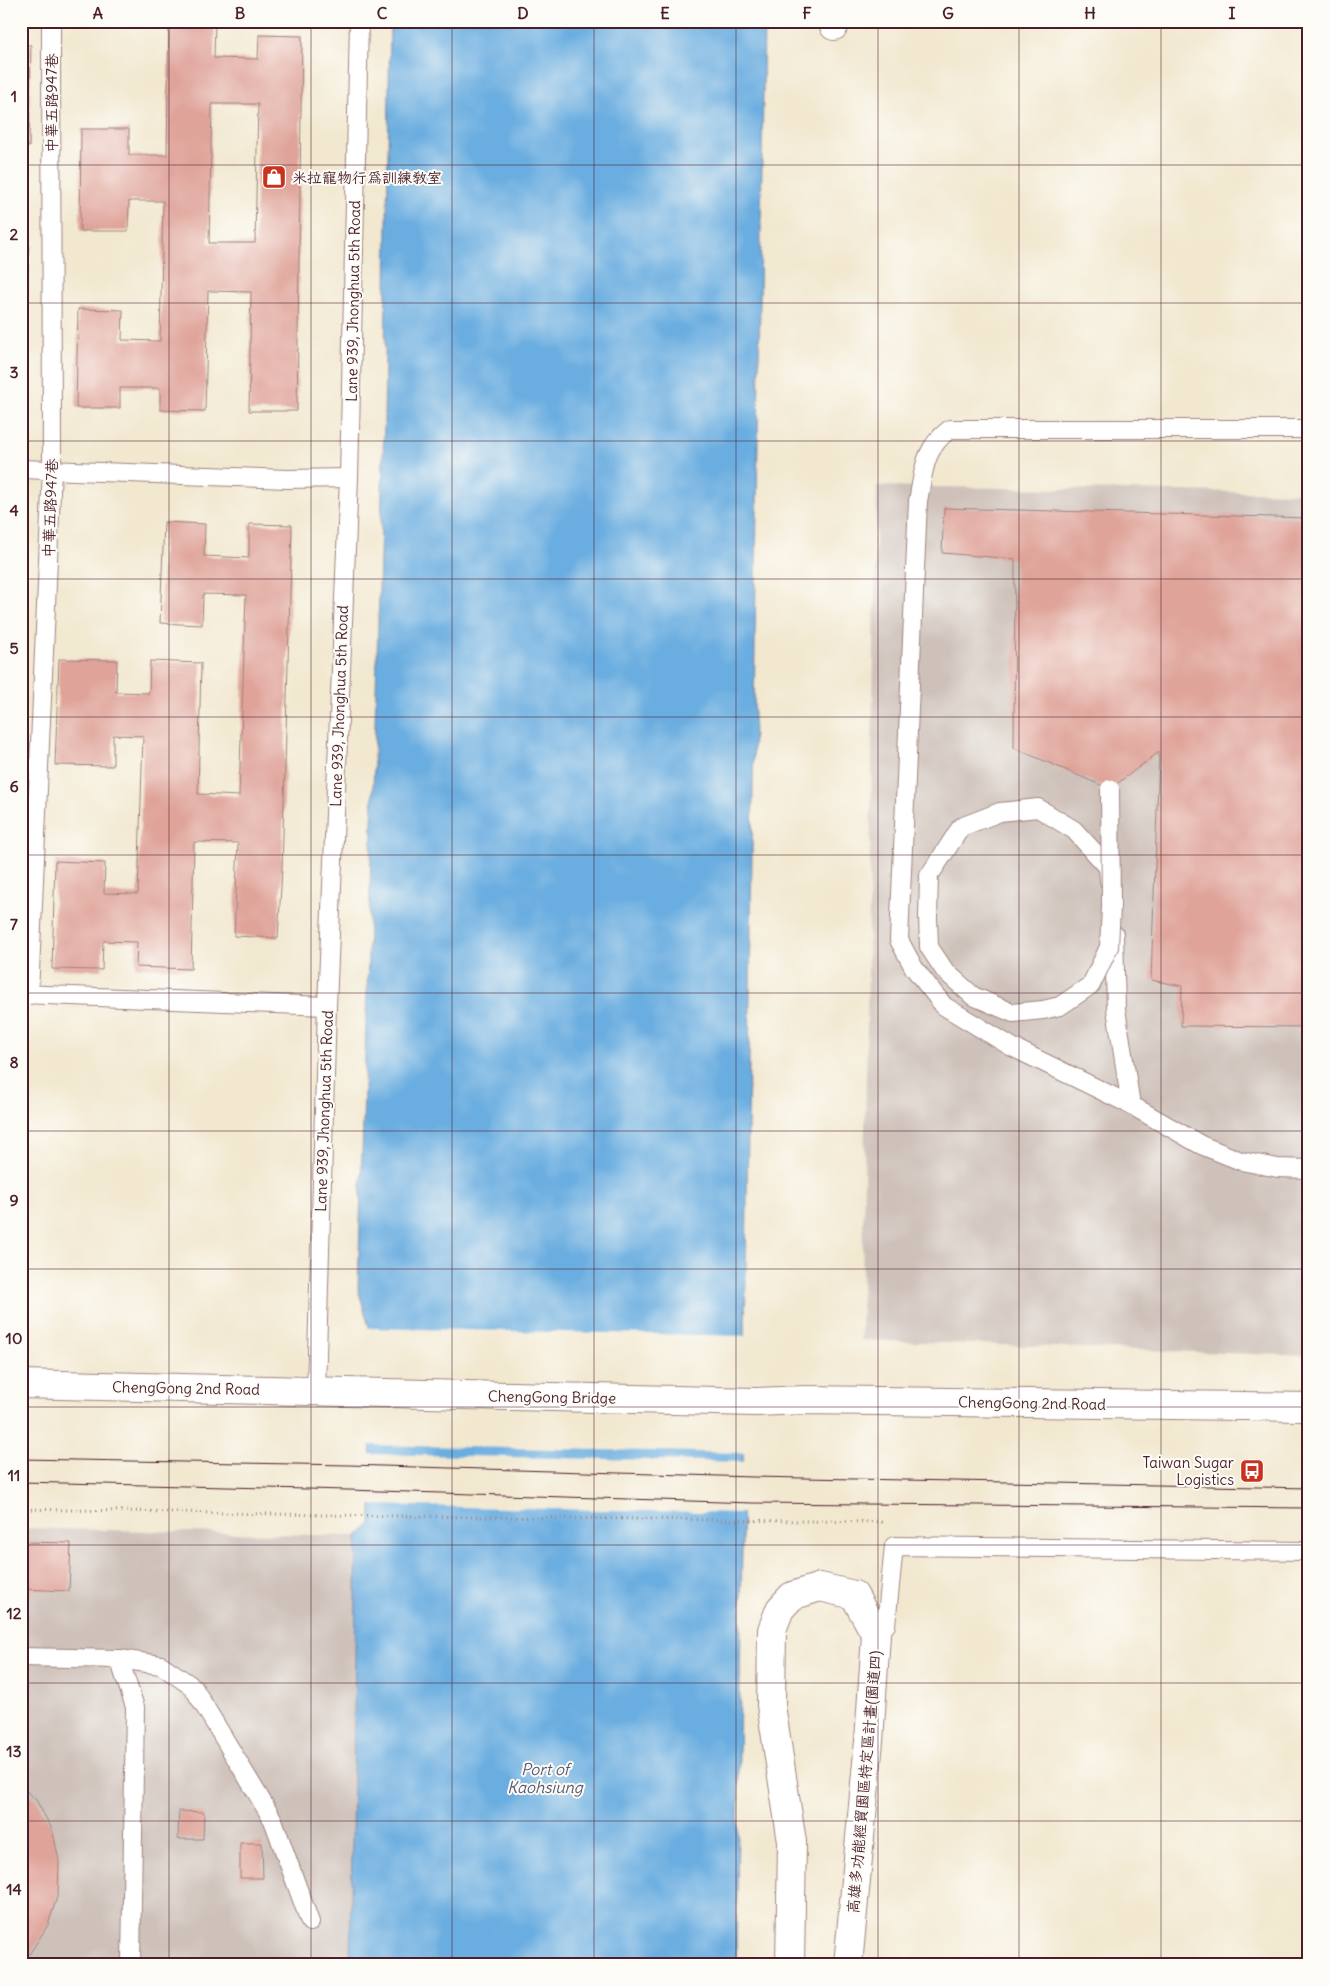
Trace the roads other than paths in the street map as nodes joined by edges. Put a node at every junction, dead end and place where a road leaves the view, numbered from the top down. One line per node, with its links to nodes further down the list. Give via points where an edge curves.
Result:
1 (51, 21): 5 (lane, 中華五路947巷)
2 (359, 21): 6 (lane, Lane 939, Jhonghua 5th Road)
3 (1309, 429): 10 (lane, via 950,429 938,437 928,452 918,501 899,940 914,968 944,1006 1012,1047)
4 (21, 469): 5 (lane)
5 (52, 469): 6 (lane, via 287,479); 8 (lane, 中華五路947巷)
6 (349, 478): 9 (lane, Lane 939, Jhonghua 5th Road)
7 (1110, 789): 10 (lane, bridge, via 1111,848 1111,858 1111,897 1111,907 1109,947 1091,985 1060,1006 1013,1013 973,996 945,971 929,947 929,876 961,827 1000,812 1038,808 1074,830 1108,867 1110,886 1111,895 1112,904 1116,1009)
8 (25, 994): 9 (lane)
9 (326, 1006): 13 (lane, Lane 939, Jhonghua 5th Road)
10 (1131, 1105): 11 (lane, via 1201,1145 1241,1161 1278,1168)
11 (1309, 1169)
12 (21, 1384): 13 (street, ChengGong 2nd Road)
13 (316, 1391): 14 (street, ChengGong 2nd Road)
14 (350, 1392): 15 (street, ChengGong Bridge)
15 (755, 1402): 16 (street, ChengGong 2nd Road)
16 (1309, 1407)
17 (1309, 1551): 18 (lane, via 894,1546 886,1625)
18 (876, 1636): 23 (street, 高雄多功能經貿園區特定區計畫(園道四), via 854,1595 820,1587 792,1596 780,1609 772,1630 772,1705 792,1842); 24 (street, 高雄多功能經貿園區特定區計畫(園道四))
19 (21, 1658): 20 (lane)
20 (120, 1660): 21 (lane, via 161,1665 193,1687 273,1820); 22 (lane, via 135,1708)
21 (310, 1922)
22 (131, 1965)
23 (790, 1965)
24 (848, 1965)

